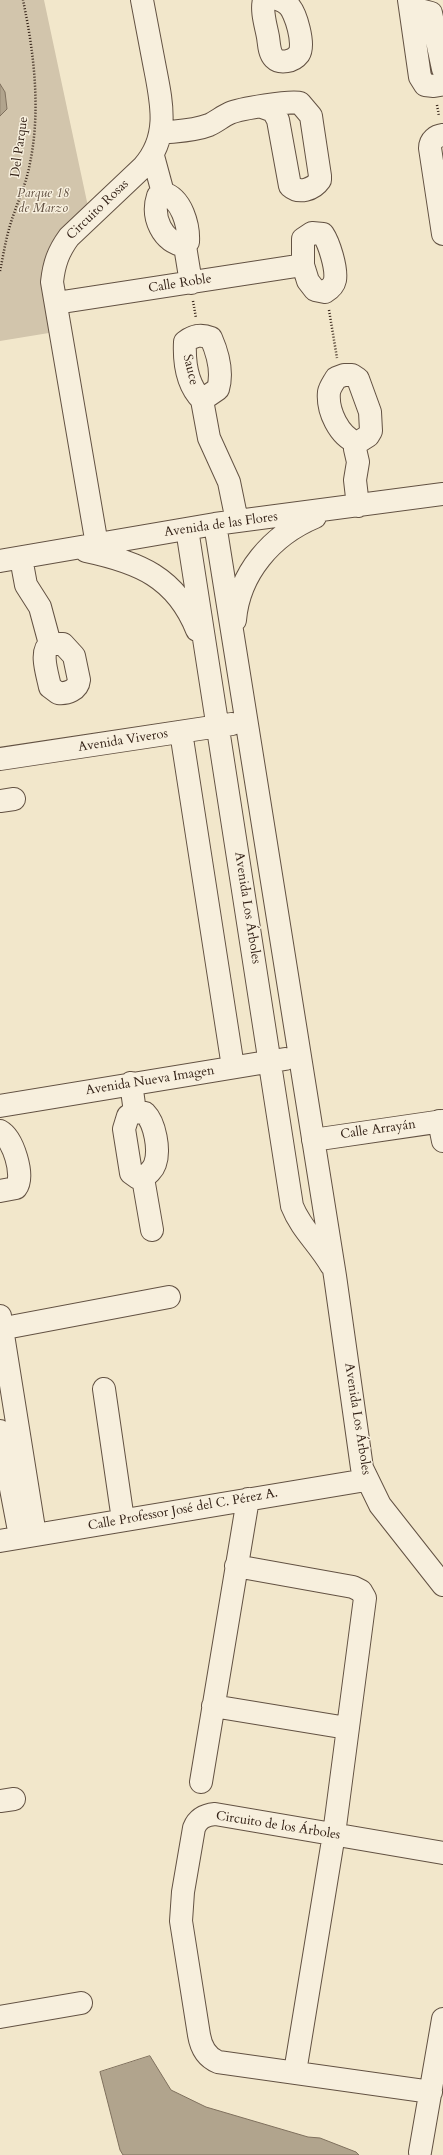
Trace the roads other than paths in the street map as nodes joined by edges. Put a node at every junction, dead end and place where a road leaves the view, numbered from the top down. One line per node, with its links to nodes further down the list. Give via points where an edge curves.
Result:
1 (142, 0): 7 (street, Circuito Rosas, via 163,106)
2 (264, 0): 3 (street, via 271,52 274,58 283,62 294,59 301,47 296,17 288,4)
3 (280, 0)
4 (409, 0): 5 (street, via 420,77 425,85)
5 (440, 79)
6 (262, 106): 7 (street, via 230,113 209,125)
7 (160, 133): 9 (street, Circuito Rosas)
8 (443, 135): 10 (street, via 436,136 430,148)
9 (153, 156): 12 (street, via 163,193 172,198 184,216 188,232 188,242 185,246); 13 (street, Circuito Rosas, via 80,225 60,250 54,263 52,282)
10 (443, 234)
11 (303, 265): 11 (street, via 303,239 312,233 323,234 329,243 335,280 331,288 325,292 315,290 308,281); 12 (street, Calle Roble)
12 (191, 283): 13 (street, Calle Roble)
13 (56, 303): 21 (street, Circuito Rosas)
14 (202, 400): 14 (street, Sauce, via 218,389 220,368 211,338 198,335 185,342 185,356 191,385); 18 (street, Sauce, via 209,438 229,482)
15 (357, 443): 15 (street, via 371,431 370,412 358,379 352,375 340,376 329,390 330,405 342,433); 17 (street)
16 (443, 494): 17 (street, Avenida de las Flores)
17 (355, 507): 18 (street, Avenida de las Flores); 24 (street, via 322,514 301,523 282,535 266,550 241,592)
18 (237, 521): 19 (street, Avenida de las Flores)
19 (215, 524): 20 (street, Avenida de las Flores); 24 (street, Avenida Los Árboles)
20 (187, 529): 21 (street, Avenida de las Flores); 26 (street, Avenida Los Árboles)
21 (87, 547): 22 (street, Avenida de las Flores); 26 (street, via 133,563 165,582 181,600 194,622)
22 (21, 558): 23 (street, Avenida de las Flores); 25 (street, via 26,585 40,607)
23 (0, 561)
24 (234, 639): 27 (street, Avenida Los Árboles)
25 (50, 644)
26 (210, 676): 28 (street, Avenida Los Árboles)
27 (247, 722): 28 (street, Avenida Viveros); 31 (street, Avenida Los Árboles)
28 (218, 726): 29 (street, Avenida Viveros); 32 (street, Avenida Los Árboles)
29 (181, 732): 30 (street, Avenida Viveros); 35 (street)
30 (0, 760)
31 (261, 811): 32 (street); 33 (street, Avenida Los Árboles)
32 (232, 816): 34 (street, Avenida Los Árboles)
33 (300, 1056): 34 (street, Avenida Nueva Imagen); 41 (street, Avenida Los Árboles)
34 (271, 1061): 35 (street, Avenida Nueva Imagen); 45 (street, Avenida Los Árboles, via 292,1206 297,1219 324,1253)
35 (233, 1067): 36 (street, Avenida Nueva Imagen)
36 (131, 1083): 37 (street, Avenida Nueva Imagen); 38 (street)
37 (0, 1106)
38 (135, 1112): 42 (street, via 128,1116 124,1129 130,1173); 42 (street, via 145,1113 151,1121 157,1152 154,1167)
39 (442, 1128): 41 (street, Calle Arrayán)
40 (0, 1131): 43 (street, via 12,1143 19,1176 16,1188)
41 (313, 1140): 45 (street, Avenida Los Árboles)
42 (143, 1178): 44 (street)
43 (0, 1191)
44 (152, 1230)
45 (335, 1276): 51 (street, Avenida Los Árboles, via 362,1468)
46 (169, 1297): 47 (street)
47 (0, 1325): 49 (street)
48 (104, 1389): 53 (street)
49 (7, 1414): 54 (street)
50 (0, 1431): 54 (street)
51 (366, 1480): 52 (street, Calle Professor José del C. Pérez A.); 56 (street, Avenida Los Árboles, via 389,1518)
52 (248, 1499): 53 (street, Calle Professor José del C. Pérez A.); 55 (street)
53 (123, 1520): 54 (street, Calle Professor José del C. Pérez A.)
54 (18, 1538)
55 (236, 1566): 57 (street); 58 (street, via 353,1587 362,1593 365,1602)
56 (443, 1585)
57 (213, 1706): 58 (street); 59 (street)
58 (347, 1728): 60 (street)
59 (201, 1782)
60 (334, 1834): 61 (street, Circuito de los Árboles); 65 (street); 65 (street, Circuito de los Árboles, via 208,1815 195,1825 185,1875 181,1906 182,1935 199,2034 205,2052 218,2062)
61 (443, 1853)
62 (81, 2003): 63 (street)
63 (0, 2017)
64 (443, 2019): 66 (street)
65 (295, 2072): 66 (street, Circuito de los Árboles)
66 (431, 2092): 67 (street)
67 (420, 2152)

